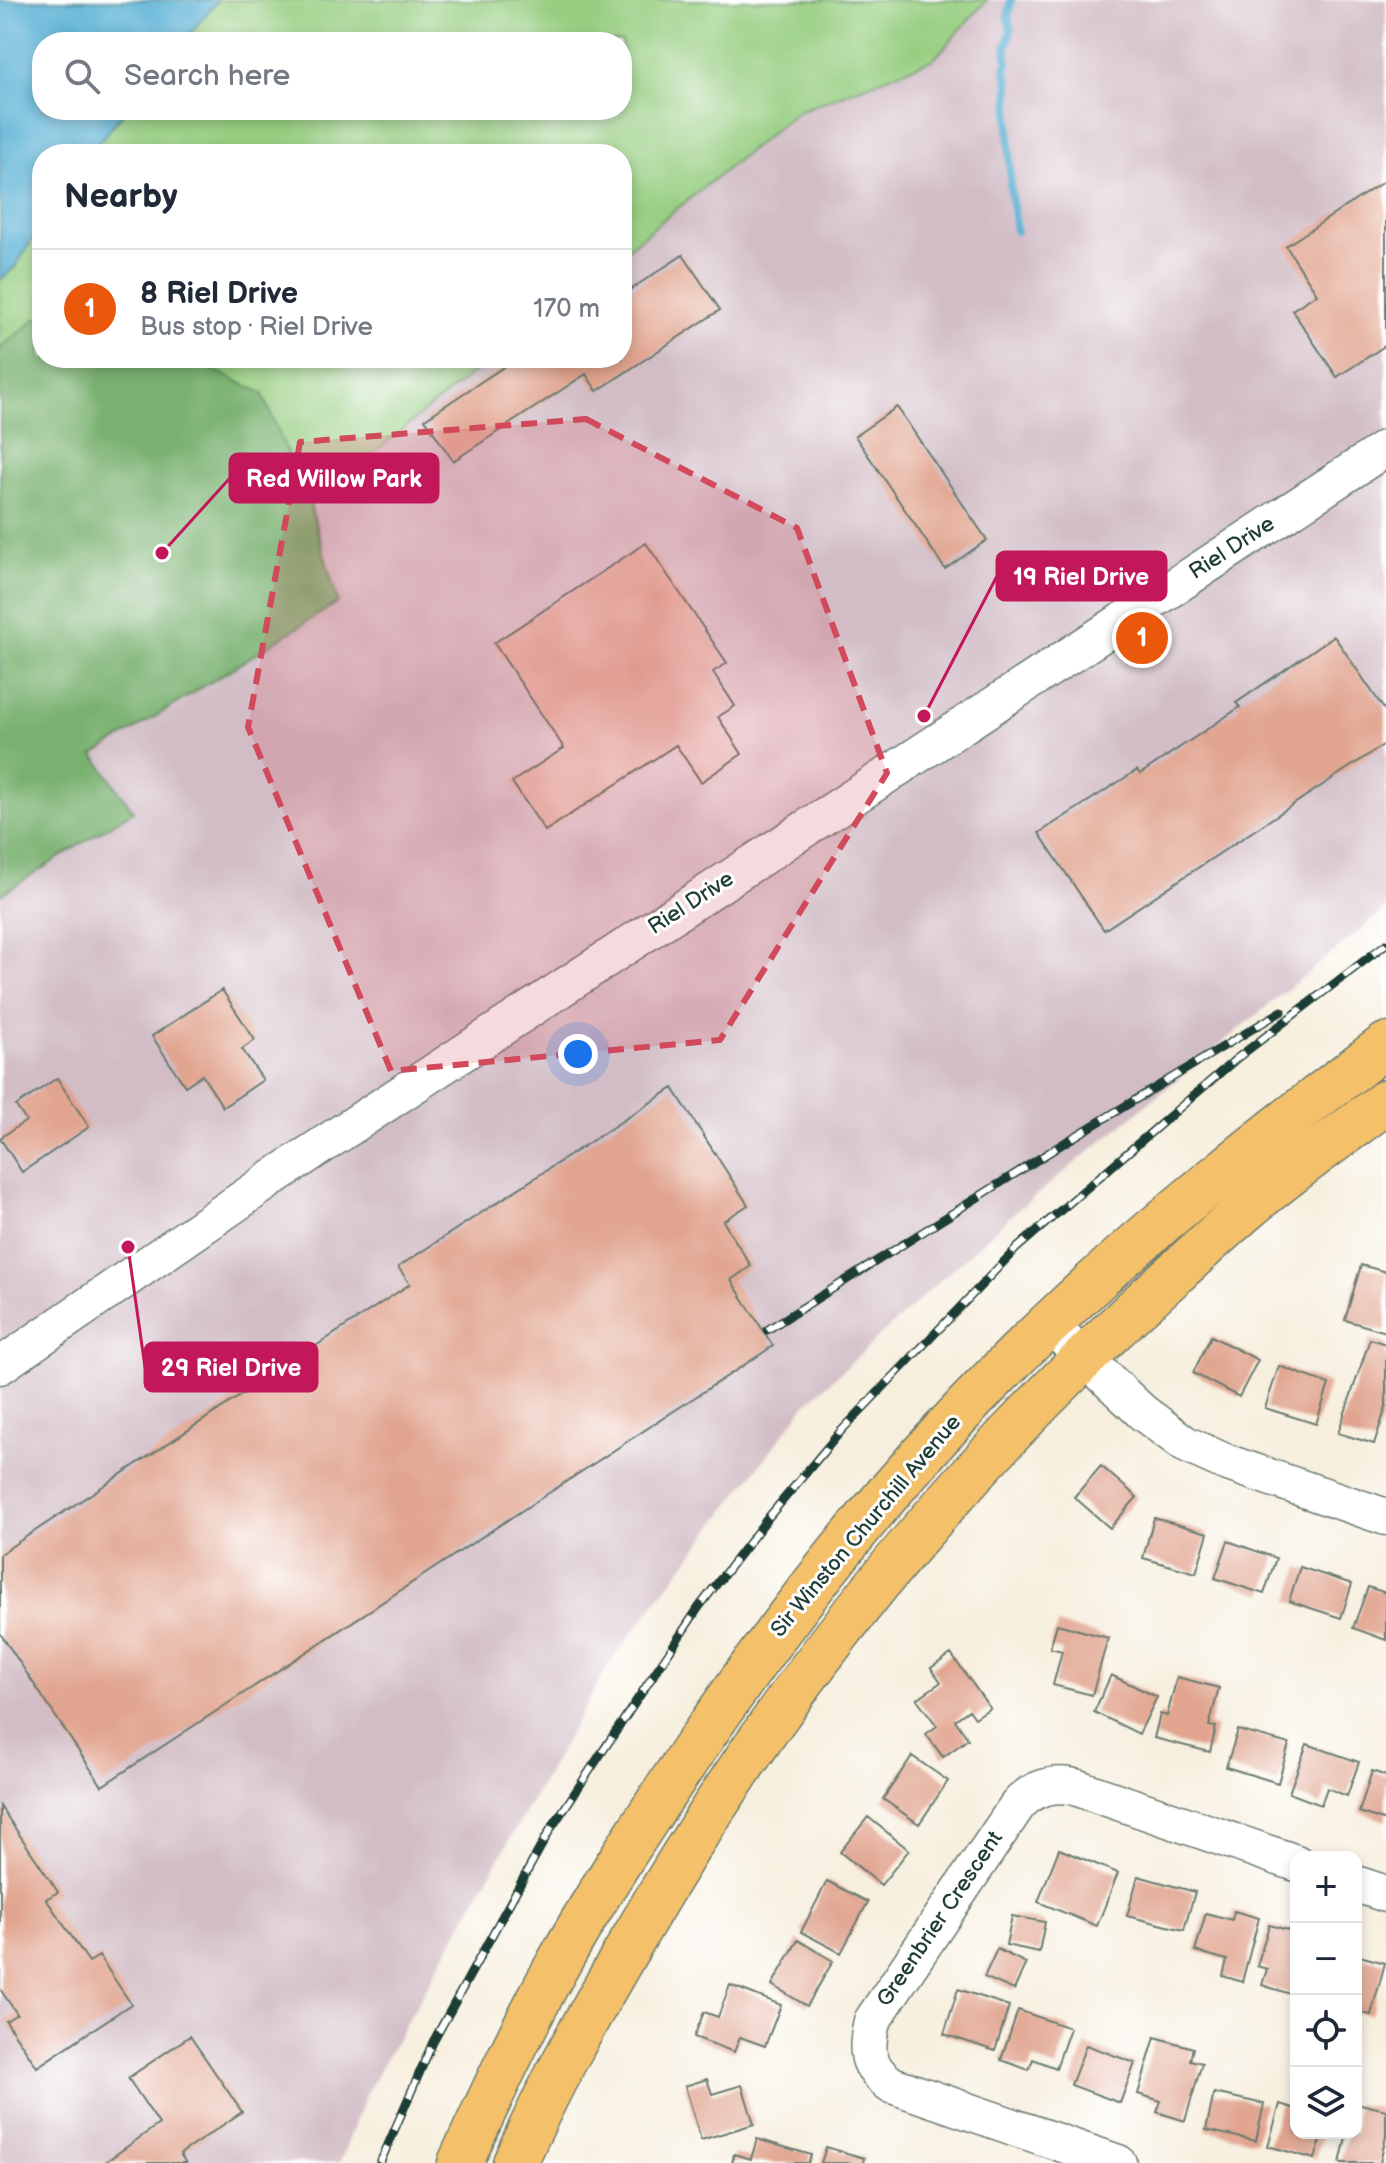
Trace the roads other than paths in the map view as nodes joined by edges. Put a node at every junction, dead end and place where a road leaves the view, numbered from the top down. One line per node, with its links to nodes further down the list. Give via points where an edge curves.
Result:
1 (1386, 448): 6 (street, Riel Drive, via 283,1171)
2 (1386, 1045): 4 (main road, Sir Winston Churchill Avenue, via 1254,1145)
3 (1386, 1102): 5 (main road, Sir Winston Churchill Avenue, via 1268,1190)
4 (1049, 1324): 5 (street); 11 (main road, Sir Winston Churchill Avenue, via 906,1473 813,1582 747,1671 629,1844 554,1970)
5 (1083, 1357): 7 (street, via 1185,1444); 12 (main road, Sir Winston Churchill Avenue, via 932,1518 788,1696 675,1866 603,1990)
6 (0, 1366)
7 (1386, 1517)
8 (1290, 1861): 13 (street, Greenbrier Crescent, via 1075,1787 1040,1789 1017,1806 872,2021 869,2059 892,2085)
9 (1362, 1886): 10 (street)
10 (1386, 1894)
11 (460, 2163)
12 (515, 2163)
13 (1118, 2163)

